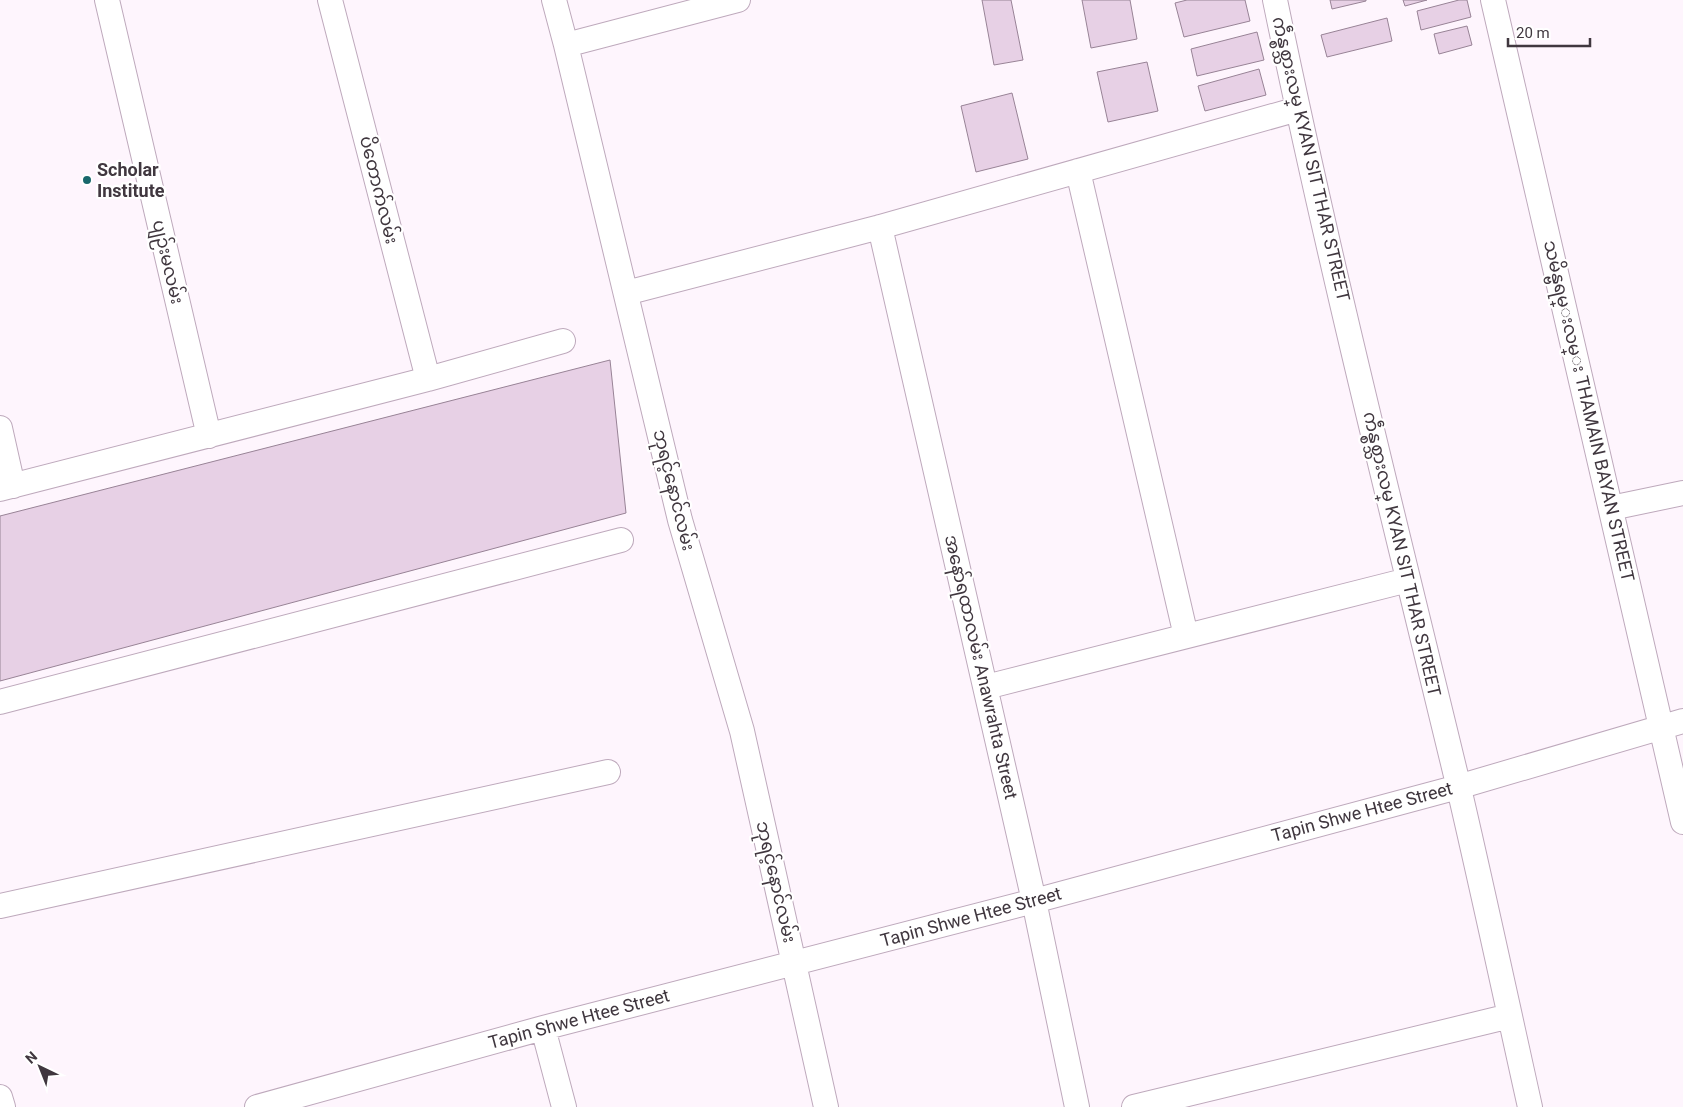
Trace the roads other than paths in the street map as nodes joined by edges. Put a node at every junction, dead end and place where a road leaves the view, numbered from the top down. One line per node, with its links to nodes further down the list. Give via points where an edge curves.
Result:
1 (107, 0): 15 (street, ပျဉ်းမလမ်း)
2 (330, 0): 13 (street, ပိတောက်လမ်း)
3 (554, 0): 7 (street, ဘုရင့်နောင်လမ်း)
4 (738, 0): 7 (street)
5 (1275, 0): 8 (street, ကဵန္စစ္သားလမ္ KYAN SIT THAR STREET)
6 (1493, 0): 18 (street, သမိန္ဗရမ္းလမ္း THAMAIN BAYAN STREET)
7 (566, 44): 11 (street, ဘုရင့်နောင်လမ်း)
8 (1298, 110): 9 (street); 20 (street, ကဵန္စစ္သားလမ္ KYAN SIT THAR STREET)
9 (1078, 171): 10 (street); 21 (street)
10 (880, 227): 11 (street); 22 (street, အနော်ရထာလမ်း Anawrahta Street)
11 (626, 293): 30 (street, ဘုရင့်နောင်လမ်း, via 680,520 742,731)
12 (563, 341): 13 (street)
13 (428, 379): 15 (street)
14 (0, 428): 16 (street)
15 (209, 436): 16 (street)
16 (7, 488)
17 (1683, 493): 18 (street)
18 (1612, 508): 24 (street, သမိန္ဗရမ္းလမ္း THAMAIN BAYAN STREET)
19 (621, 540): 23 (street)
20 (1408, 580): 21 (street); 26 (street, ကဵန္စစ္သားလမ္ KYAN SIT THAR STREET)
21 (1186, 636): 22 (street)
22 (986, 687): 28 (street, အနော်ရထာလမ်း Anawrahta Street)
23 (0, 702)
24 (1672, 723): 26 (street, Tapin Shwe Htee Street); 27 (street, သမိန္ဗရမ္းလမ္း THAMAIN BAYAN STREET)
25 (608, 772): 29 (street)
26 (1458, 787): 28 (street, Tapin Shwe Htee Street); 31 (street, ကဵန္စစ္သားလမ္ KYAN SIT THAR STREET)
27 (1683, 822)
28 (1034, 901): 30 (street, Tapin Shwe Htee Street); 39 (street, အနော်ရထာလမ်း Anawrahta Street)
29 (0, 906)
30 (794, 964): 32 (street, Tapin Shwe Htee Street); 38 (street, ဘုရင့်နောင်လမ်း)
31 (1510, 1016): 40 (street); 41 (street, ကဵန္စစ္သားလမ္ KYAN SIT THAR STREET)
32 (543, 1028): 34 (street, Tapin Shwe Htee Street); 37 (street)
33 (0, 1097): 35 (street)
34 (333, 1097): 36 (street, Tapin Shwe Htee Street)
35 (3, 1107)
36 (257, 1107)
37 (564, 1107)
38 (826, 1107)
39 (1077, 1107)
40 (1134, 1107)
41 (1530, 1107)

